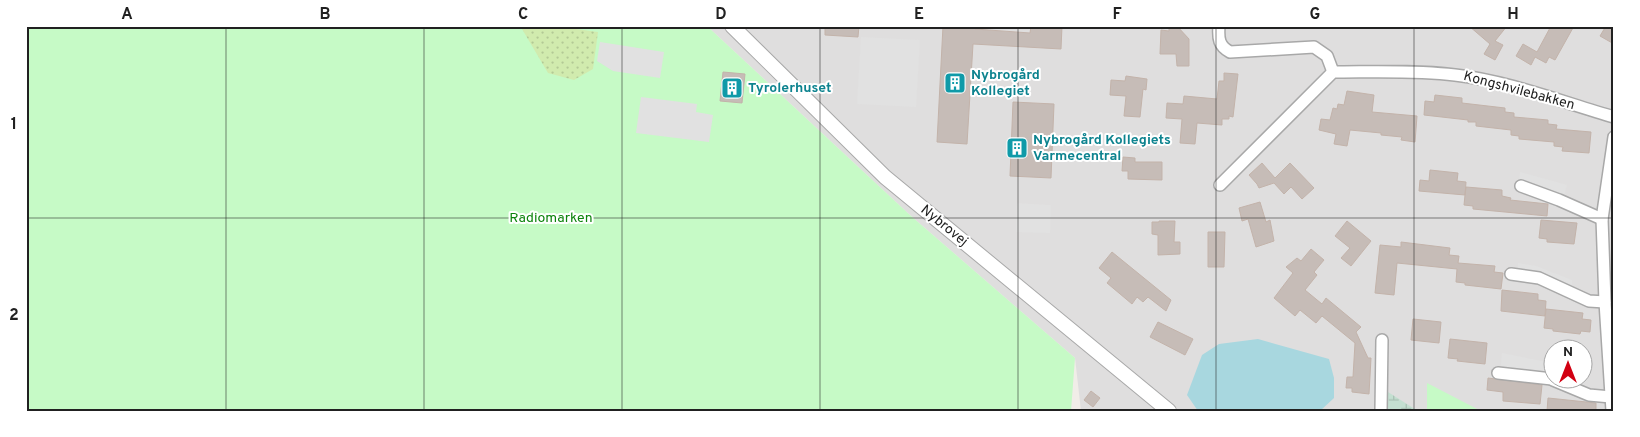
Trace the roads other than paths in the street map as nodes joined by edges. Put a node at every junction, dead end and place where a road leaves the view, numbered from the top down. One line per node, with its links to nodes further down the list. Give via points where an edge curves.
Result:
1 (732, 26): 17 (street, Nybrovej, via 885,177)
2 (1219, 26): 3 (street, via 1218,39 1230,52 1314,47 1327,56)
3 (1332, 72): 4 (street, Kongshvilebakken, via 1440,73 1469,77); 6 (street)
4 (1614, 117)
5 (1614, 137): 8 (street)
6 (1220, 185)
7 (1521, 186): 8 (street)
8 (1602, 219): 10 (street)
9 (1511, 274): 10 (street, via 1539,278 1589,302)
10 (1608, 298): 13 (street)
11 (1382, 340): 18 (street)
12 (1498, 372): 14 (street)
13 (1612, 377): 16 (street)
14 (1542, 378)
15 (1579, 390): 16 (street)
16 (1611, 397): 19 (street)
17 (1169, 411)
18 (1380, 411)
19 (1612, 411)

